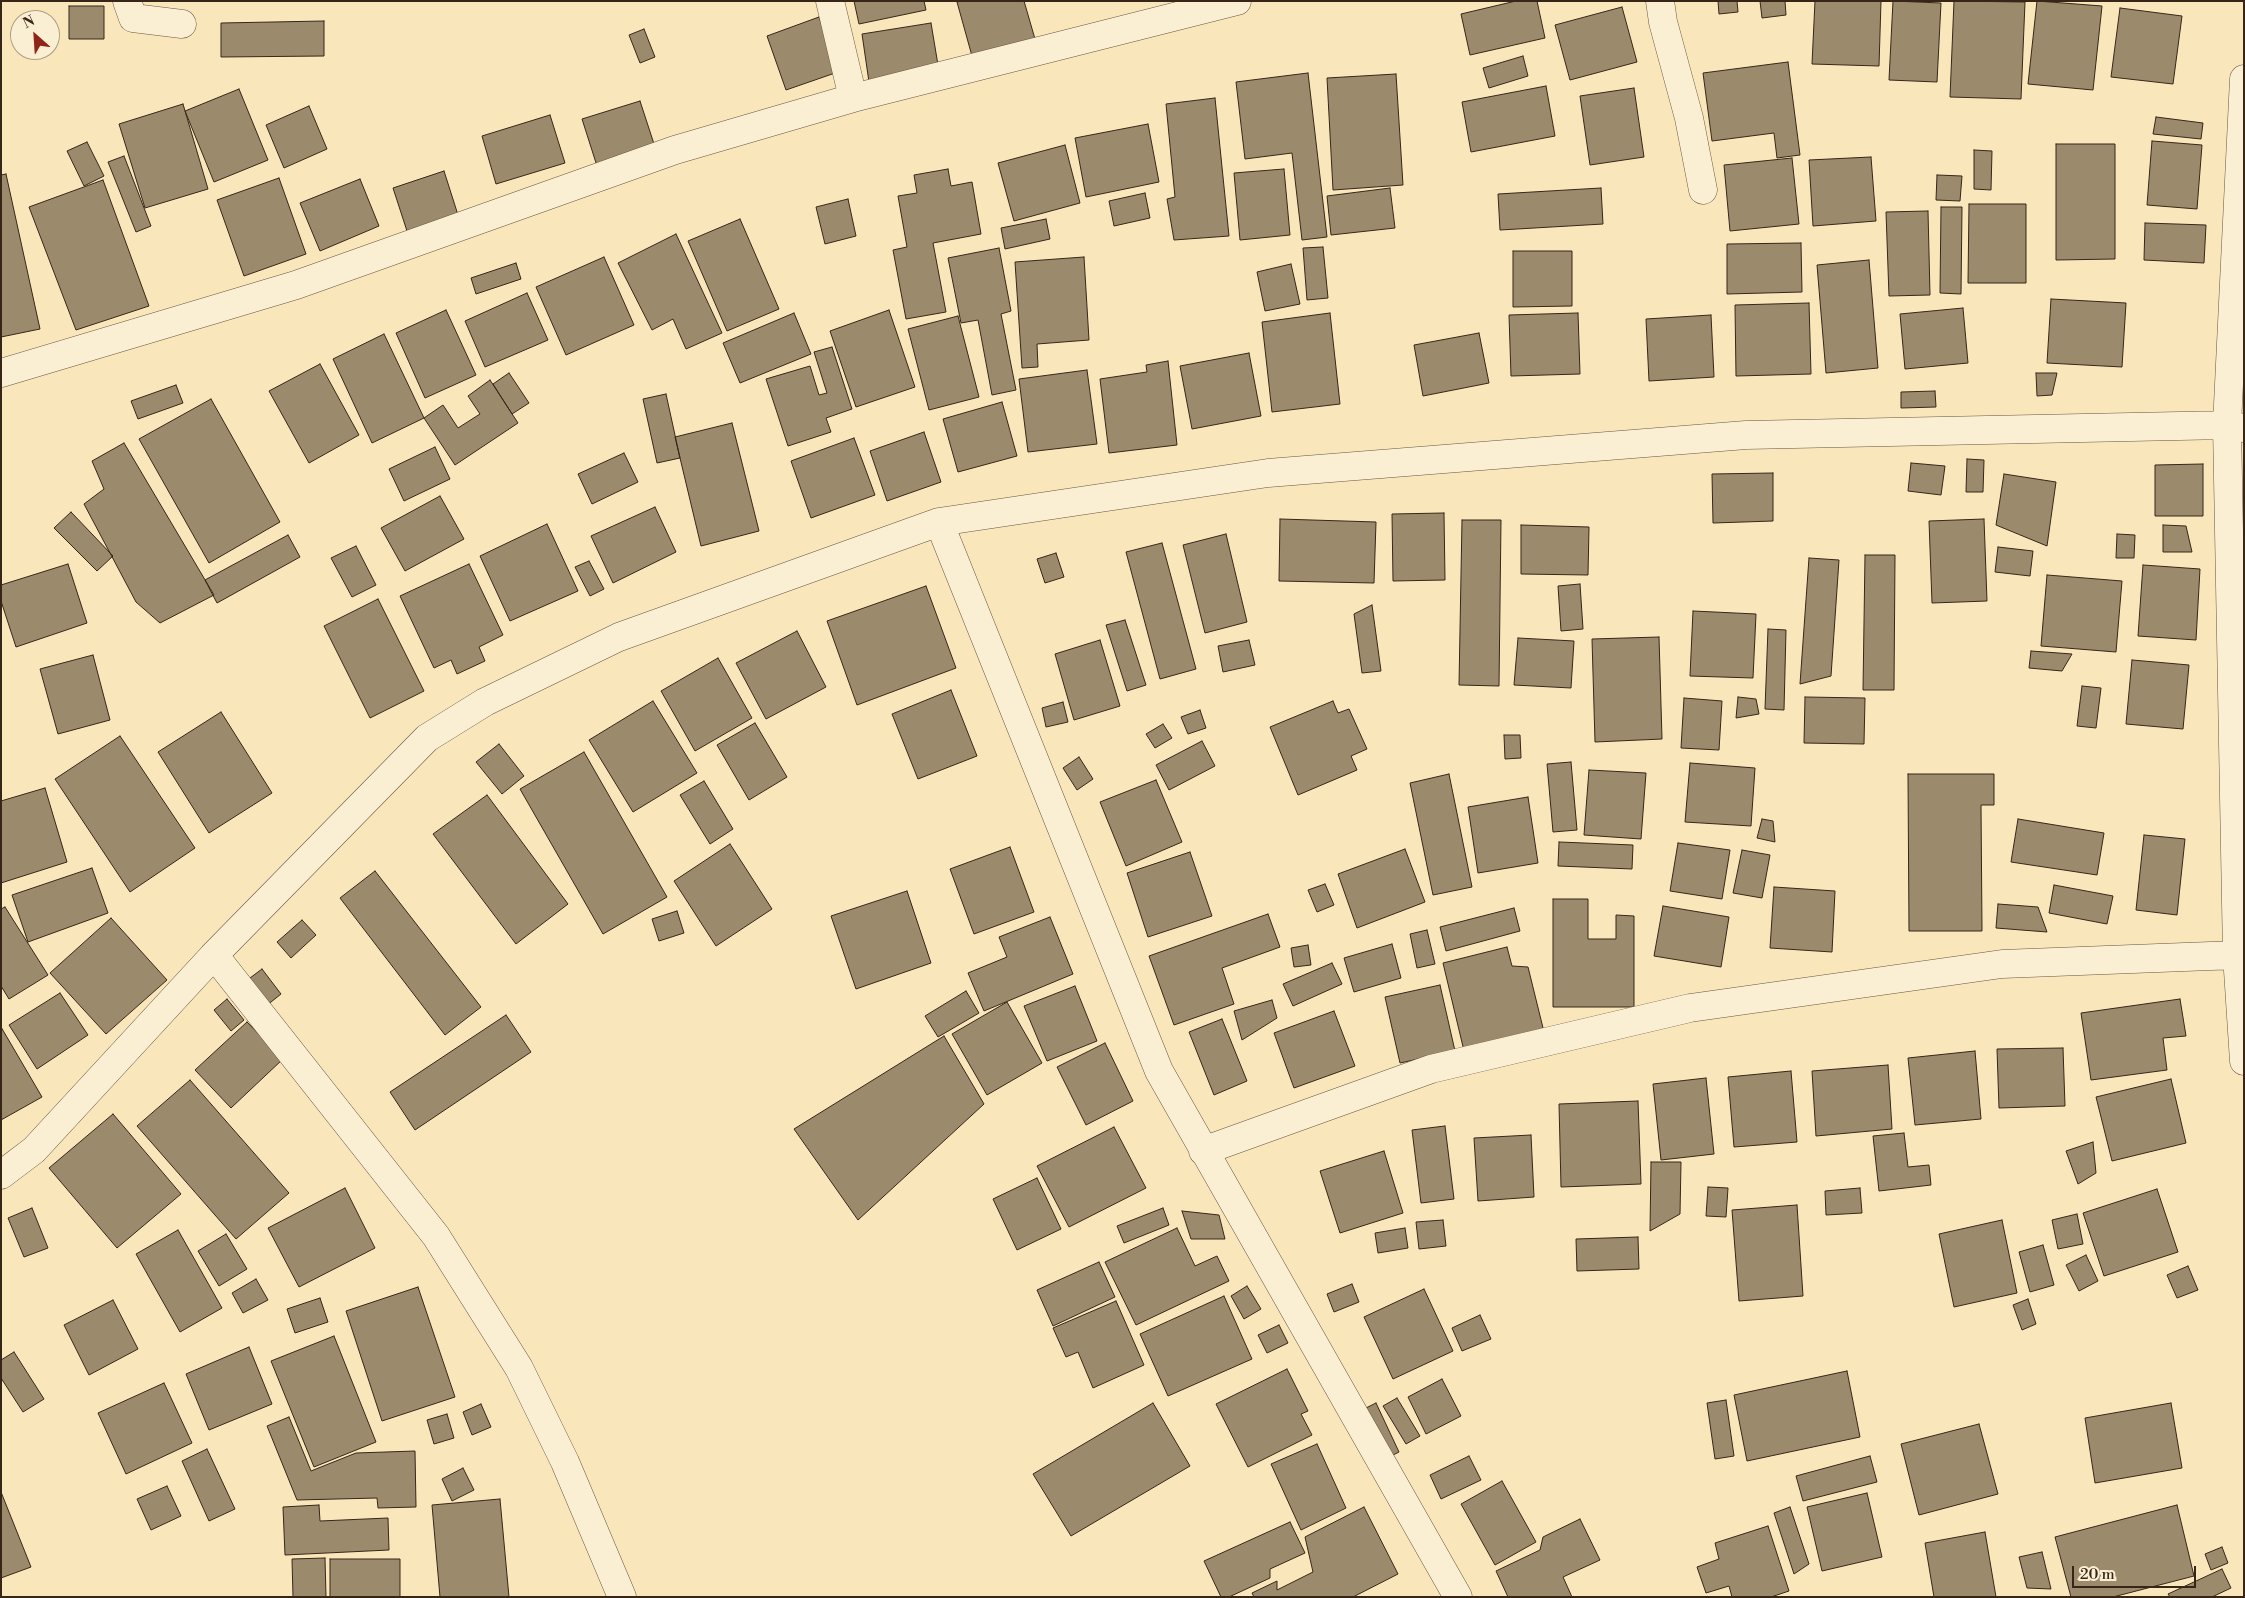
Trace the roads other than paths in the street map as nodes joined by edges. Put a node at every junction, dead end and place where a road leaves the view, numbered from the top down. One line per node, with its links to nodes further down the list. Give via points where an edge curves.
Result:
1 (127, 1): 5 (street, via 132,18)
2 (830, 1): 7 (street)
3 (1237, 1): 7 (street)
4 (1660, 1): 8 (street)
5 (182, 24)
6 (2244, 79): 10 (street)
7 (853, 98): 9 (street, via 675,150 296,284)
8 (1703, 190)
9 (1, 373)
10 (2236, 426): 11 (street, via 1726,437 1268,473); 13 (street)
11 (939, 522): 12 (street, via 619,637 485,702 427,738); 15 (street, via 1159,1071)
12 (214, 955): 16 (street, via 34,1150); 17 (street, via 441,1244 519,1368 565,1462)
13 (2237, 955): 14 (street); 15 (street, via 2002,964 1690,1008 1431,1069)
14 (2244, 1061)
15 (1203, 1151): 18 (street)
16 (1, 1175)
17 (622, 1597)
18 (1458, 1597)

